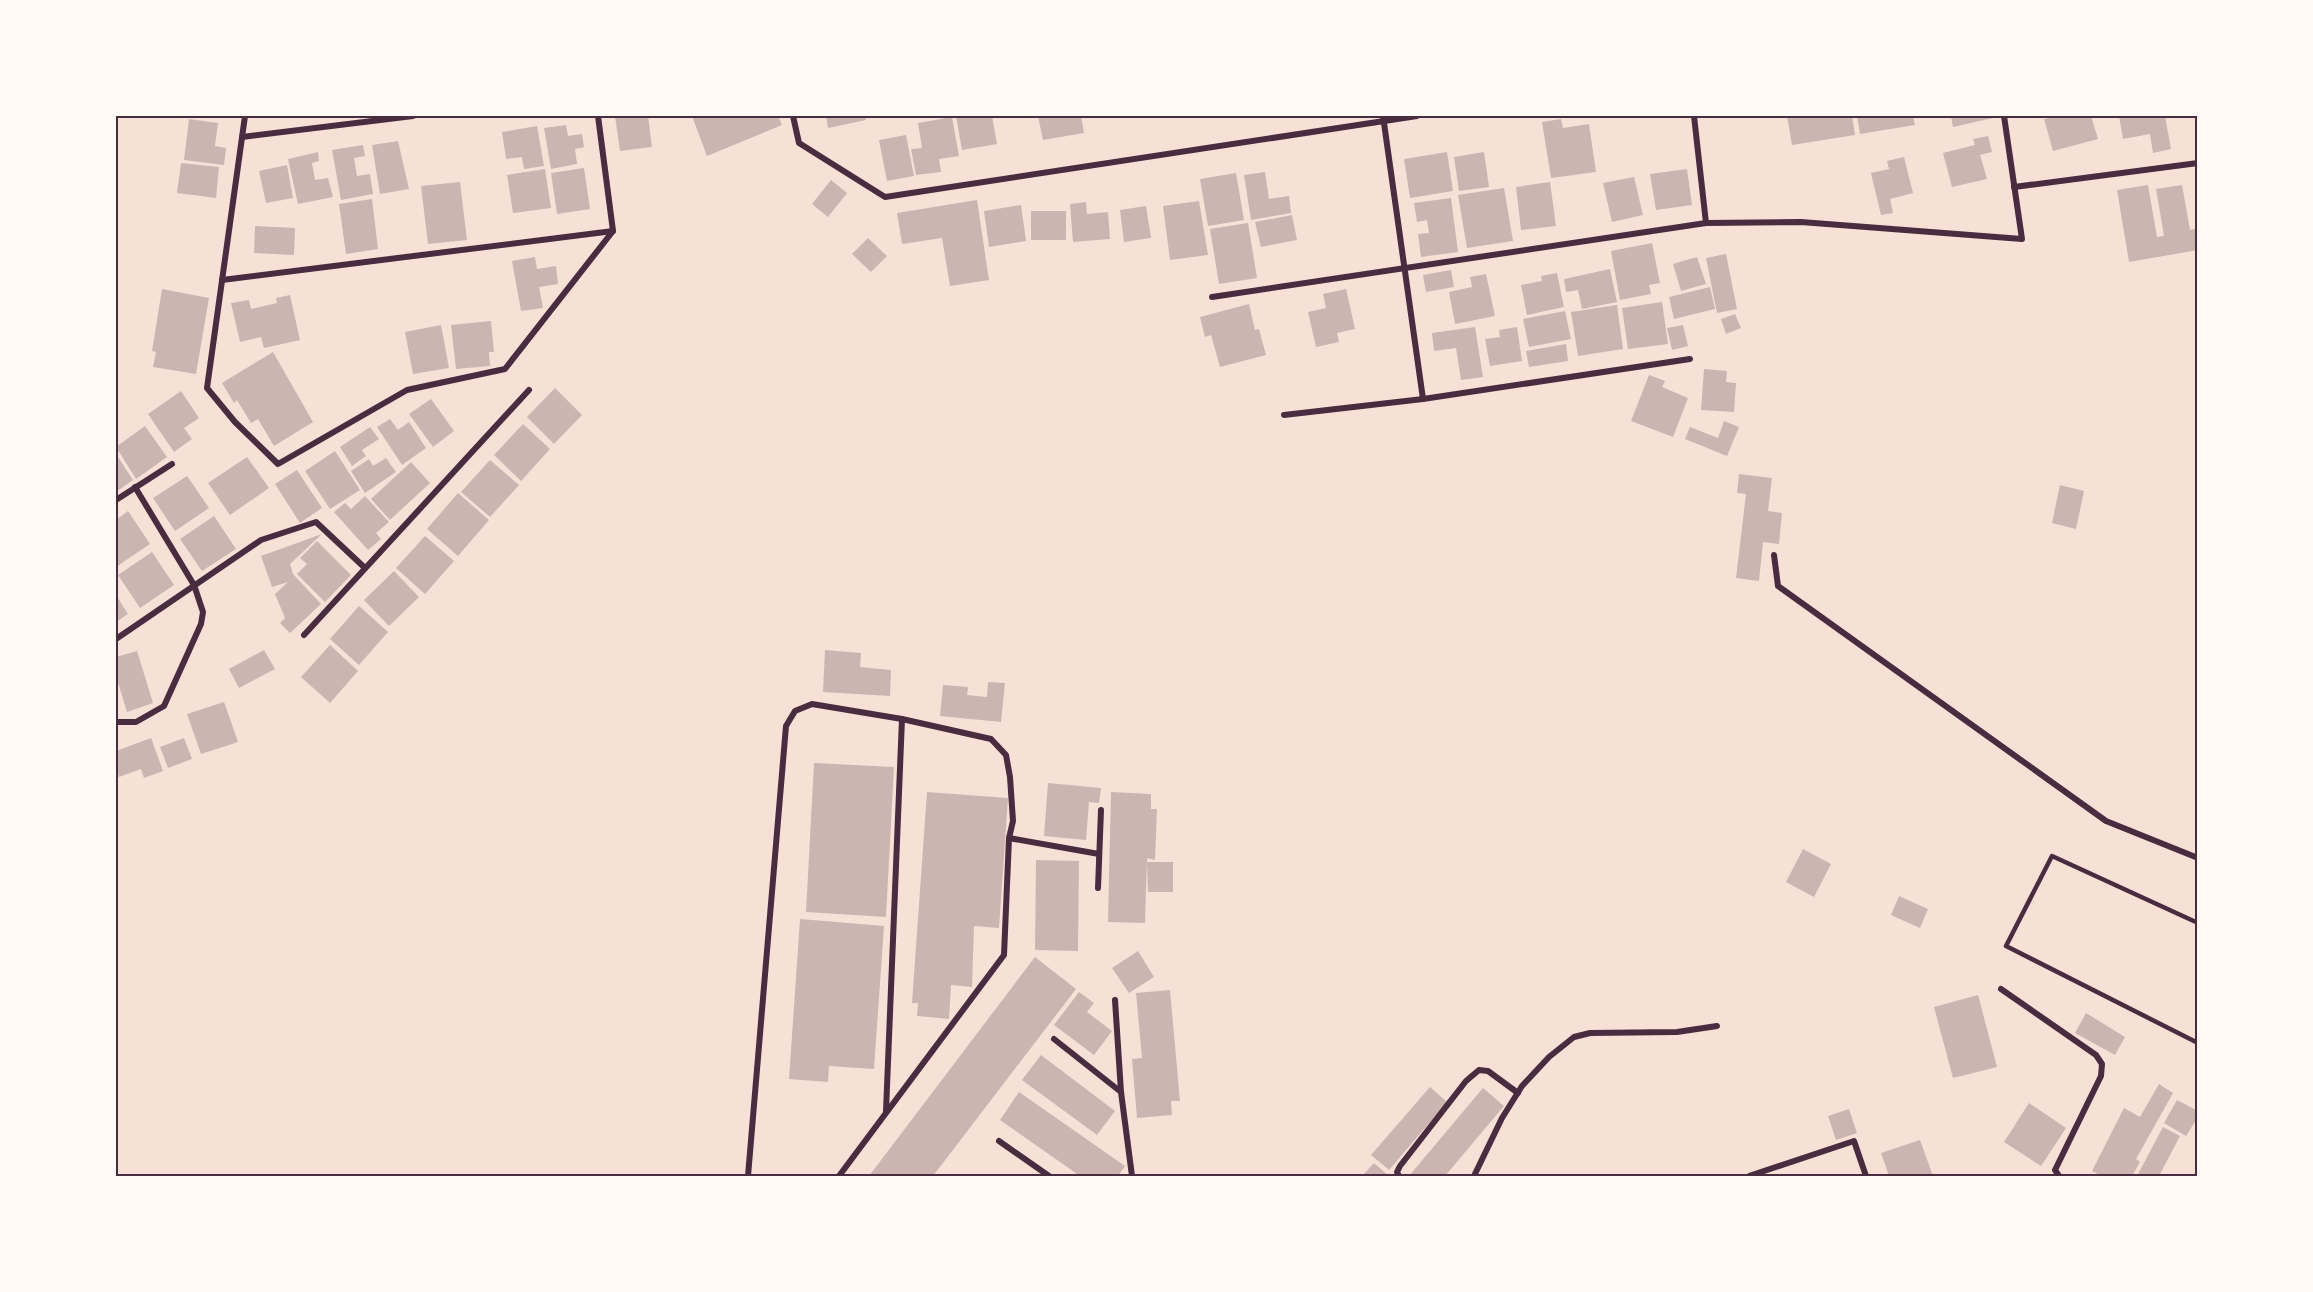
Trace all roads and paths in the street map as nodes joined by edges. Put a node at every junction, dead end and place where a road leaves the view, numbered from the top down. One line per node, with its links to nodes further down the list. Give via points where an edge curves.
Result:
1 (245, 116): 9 (street)
2 (413, 116): 9 (street)
3 (598, 116): 13 (street)
4 (793, 116): 8 (street, via 799,143 885,197)
5 (1417, 116): 8 (street)
6 (1694, 116): 12 (street)
7 (2004, 116): 11 (street)
8 (1383, 118): 14 (street)
9 (242, 137): 15 (street)
10 (2198, 163): 11 (street)
11 (2014, 187): 12 (street, via 2022,238 1801,222)
12 (1706, 223): 14 (street)
13 (613, 231): 15 (street); 15 (street, via 505,369 407,390 278,464 207,388)
14 (1405, 267): 16 (street); 19 (street)
15 (222, 280)
16 (1212, 297)
17 (1690, 359): 19 (street)
18 (530, 390): 25 (street)
19 (1423, 399): 20 (street)
20 (1284, 415)
21 (172, 464): 22 (street)
22 (135, 487): 23 (street); 26 (street)
23 (116, 500)
24 (1774, 555): 34 (street, via 1778,586 2062,790 2106,821)
25 (365, 568): 26 (street, via 316,522 261,540); 27 (street)
26 (194, 585): 28 (street); 30 (street, via 203,612 201,624 164,706 136,722)
27 (304, 635)
28 (116, 639)
29 (902, 719): 32 (street, via 991,739 1006,755 1013,821); 44 (street); 47 (street, via 812,704 795,711 786,726)
30 (116, 722)
31 (1101, 810): 33 (street)
32 (1010, 838): 33 (street); 44 (street, via 1004,955)
33 (1099, 854): 35 (street)
34 (2198, 858)
35 (1098, 888)
36 (2198, 923): 41 (lane, via 2052,856 2006,946)
37 (2001, 990): 55 (street, via 2102,1064 2101,1076 2055,1170)
38 (1115, 1000): 42 (street)
39 (1717, 1026): 43 (street, via 1574,1037 1549,1057)
40 (1054, 1039): 42 (street)
41 (2198, 1043)
42 (1121, 1092): 50 (street)
43 (1518, 1093): 51 (street, via 1488,1071 1479,1070 1466,1081 1400,1166); 52 (street)
44 (886, 1113): 48 (street)
45 (999, 1141): 49 (street)
46 (1767, 1174): 53 (street); 54 (street, via 1854,1141)
47 (748, 1176)
48 (838, 1176)
49 (1049, 1176)
50 (1132, 1176)
51 (1399, 1176)
52 (1474, 1176)
53 (1749, 1176)
54 (1866, 1176)
55 (2059, 1176)

